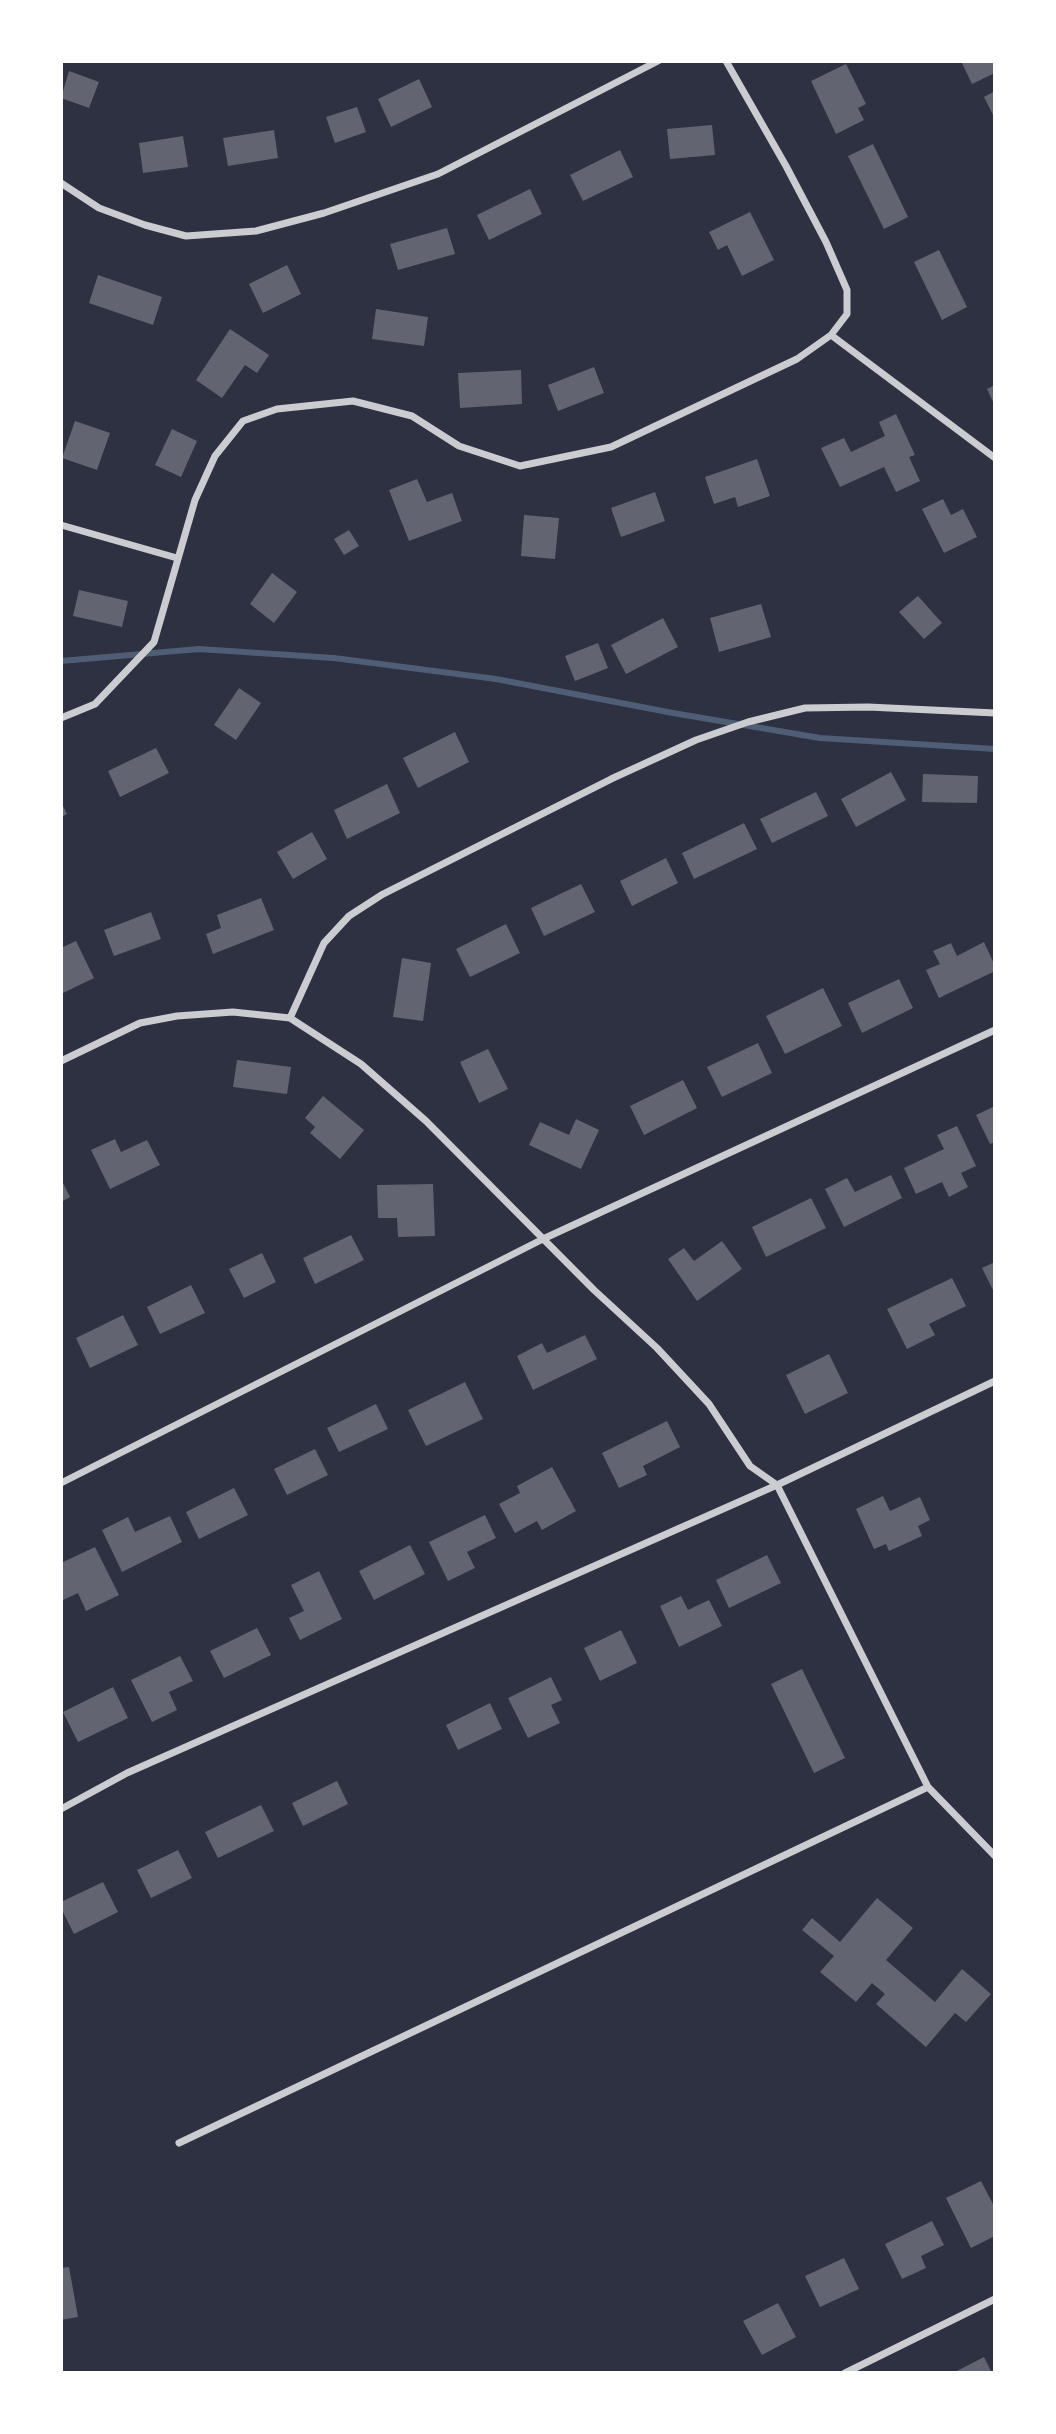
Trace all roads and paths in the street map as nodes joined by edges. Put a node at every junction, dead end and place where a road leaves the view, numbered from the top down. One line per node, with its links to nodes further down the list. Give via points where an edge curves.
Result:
1 (658, 61): 3 (street, via 438,174 256,231 186,236 99,208)
2 (726, 61): 4 (street, via 792,177 847,290 847,314)
3 (61, 183)
4 (831, 335): 5 (street); 7 (street, via 797,359 611,447 520,466 459,446 412,416 353,401 277,409 243,421 215,456)
5 (995, 458)
6 (61, 525): 7 (street)
7 (177, 558): 9 (street, via 154,642 95,704)
8 (995, 713): 10 (street, via 805,708 696,740 383,894 349,916 324,943)
9 (61, 718)
10 (290, 1018): 12 (street, via 233,1012 152,1020); 13 (street, via 370,1073 426,1121)
11 (995, 1030): 13 (street)
12 (61, 1061)
13 (543, 1239): 15 (street); 16 (street, via 657,1348 709,1404 750,1466)
14 (995, 1381): 16 (street)
15 (61, 1483)
16 (777, 1485): 17 (street); 18 (street, via 127,1773)
17 (929, 1787): 19 (street); 20 (street)
18 (61, 1809)
19 (995, 1856)
20 (179, 2143)
21 (995, 2299): 22 (street)
22 (845, 2373)

